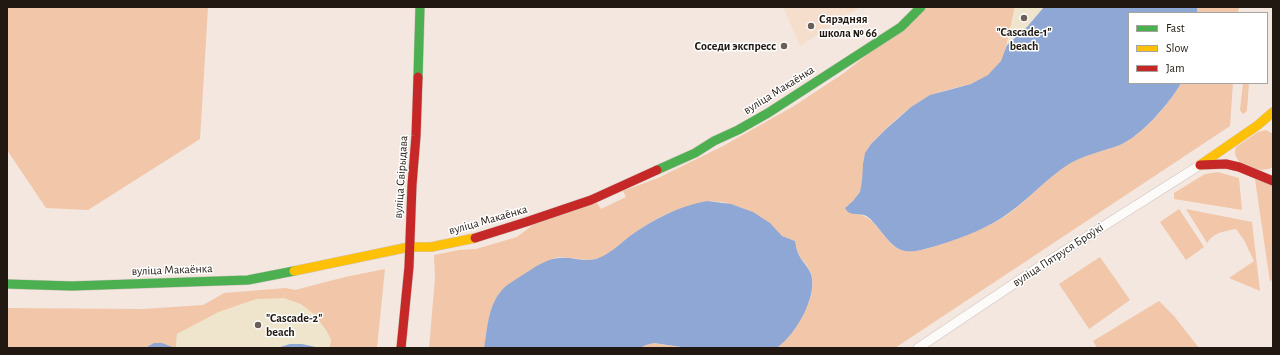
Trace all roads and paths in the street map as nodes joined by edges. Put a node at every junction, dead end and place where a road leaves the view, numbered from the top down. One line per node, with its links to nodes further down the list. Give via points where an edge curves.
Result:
1 (420, 7): 12 (street, вуліца Свірыдава)
2 (921, 7): 12 (street, вуліца Макаёнка, via 901,27 768,113 695,152 591,200 526,222 467,240 431,247)
3 (1273, 112): 4 (street)
4 (1258, 125): 5 (street); 6 (street)
5 (1273, 126)
6 (1233, 141): 7 (street); 8 (street, via 1230,154 1233,162)
7 (1200, 165): 8 (street, via 1226,164); 15 (street, вуліца Пятруся Броўкі, via 1042,265)
8 (1239, 167): 10 (street)
9 (1273, 172): 10 (street)
10 (1257, 174): 11 (street)
11 (1273, 181)
12 (409, 247): 13 (street, вуліца Макаёнка, via 248,280 72,286); 14 (street, вуліца Свірыдава)
13 (7, 284)
14 (401, 348)
15 (918, 348)

